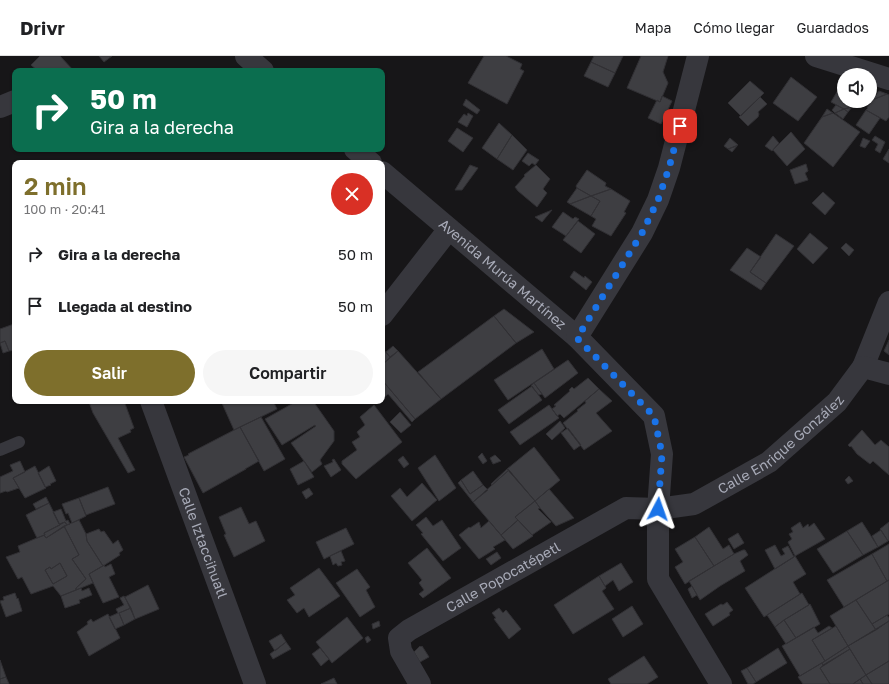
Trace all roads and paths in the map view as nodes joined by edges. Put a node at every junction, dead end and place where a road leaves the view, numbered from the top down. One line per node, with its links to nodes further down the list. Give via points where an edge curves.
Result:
1 (246, 56): 4 (street)
2 (698, 56): 14 (street, via 669,168 658,200 642,233)
3 (816, 56): 5 (street)
4 (260, 68)
5 (889, 79)
6 (12, 102): 7 (street)
7 (0, 107)
8 (359, 152): 9 (street)
9 (368, 160)
10 (385, 175): 11 (street, Avenida Murúa Martínez)
11 (449, 229): 13 (street); 14 (street, Avenida Murúa Martínez)
12 (889, 302): 15 (street, Calle Enrique González)
13 (385, 311)
14 (577, 338): 20 (street, Avenida Murúa Martínez, via 654,416 662,454)
15 (863, 367): 16 (street); 20 (street, Calle Enrique González, via 837,402 769,462 694,504)
16 (889, 374)
17 (152, 404): 21 (street, Calle Iztaccihuatl)
18 (19, 442): 19 (lane)
19 (0, 450)
20 (658, 509): 22 (street, Calle Popocatépetl, via 626,508 409,630 399,638 401,651); 23 (street, Avenida Murúa Martínez, via 658,579)
21 (255, 684)
22 (420, 684)
23 (721, 684)

